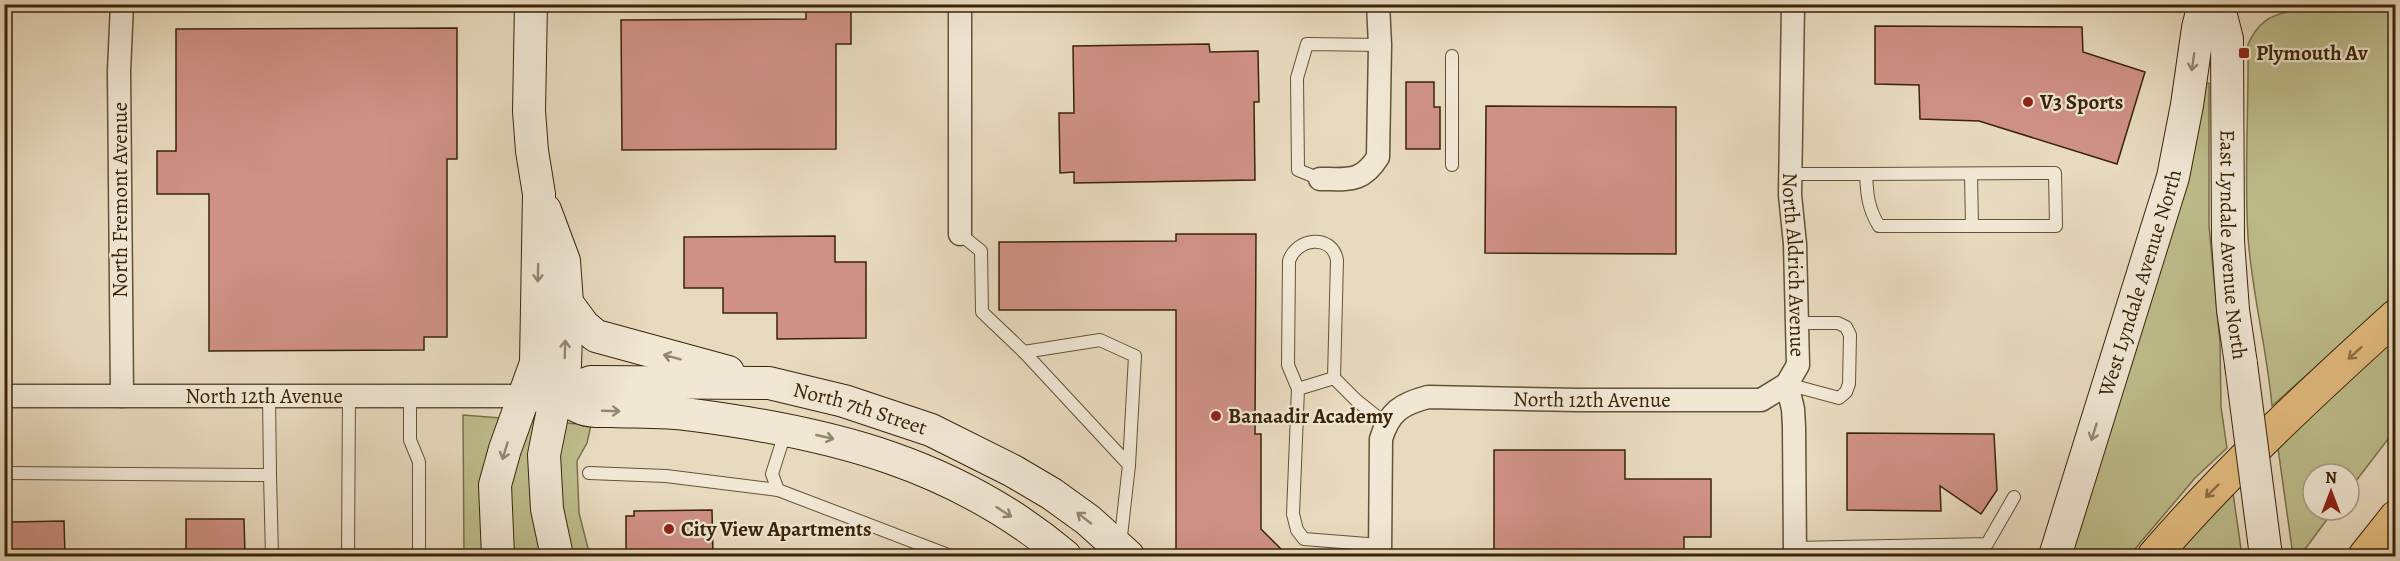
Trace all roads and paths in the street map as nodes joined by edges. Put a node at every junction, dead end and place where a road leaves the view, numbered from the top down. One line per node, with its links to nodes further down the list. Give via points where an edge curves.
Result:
1 (122, 4): 28 (street, North Fremont Avenue)
2 (531, 4): 15 (main road, via 529,111)
3 (960, 4): 17 (street)
4 (1378, 4): 8 (street)
5 (1793, 4): 11 (street, North Aldrich Avenue)
6 (2204, 4): 52 (main road, West Lyndale Avenue North, one-way to 52, via 2172,177)
7 (2218, 4): 54 (main road, East Lyndale Avenue North, bridge, via 2227,39 2228,241)
8 (1380, 45): 14 (street, via 1378,157 1369,172 1352,179); 14 (lane, via 1307,45 1297,78 1298,170)
9 (1452, 56): 10 (lane)
10 (1452, 165)
11 (1791, 174): 12 (lane); 20 (street, North Aldrich Avenue)
12 (1866, 174): 13 (lane); 16 (lane, via 1867,201 1879,226)
13 (1971, 174): 16 (lane); 16 (lane, via 2055,173 2055,226)
14 (1320, 179)
15 (539, 194): 18 (main road, via 564,261); 32 (main road, one-way to 32, via 536,363)
16 (1972, 226)
17 (960, 234): 21 (lane, via 981,251 982,312)
18 (567, 303): 23 (main road, one-way to 18, via 596,336); 26 (main road, one-way to 18, via 565,365)
19 (2396, 316): 53 (highway, one-way to 53, via 2283,419 2200,502)
20 (1796, 323): 24 (street, North Aldrich Avenue, via 1798,365); 24 (lane, via 1838,323 1846,327 1850,335 1849,384 1839,398)
21 (1024, 352): 35 (lane); 35 (lane, via 1100,340 1135,356)
22 (1334, 378): 25 (lane); 25 (lane, via 1337,260 1326,244 1301,244 1289,261 1288,365); 33 (lane, via 1356,400)
23 (769, 384): 26 (main road, North 7th Street, via 591,382); 44 (main road, North 7th Street, one-way to 23, via 1052,494 971,449 886,414)
24 (1786, 384): 33 (street, North 12th Avenue, via 1761,400 1428,397 1410,402); 43 (street, North Aldrich Avenue, via 1794,427)
25 (1298, 389): 42 (lane, via 1293,514 1297,530 1304,539)
26 (556, 395): 32 (main road, North 7th Street); 34 (main road, North 7th Street, one-way to 34, via 586,410 684,414); 49 (main road, via 544,455)
27 (4, 396): 28 (street, North 12th Avenue)
28 (122, 396): 29 (street, North 12th Avenue)
29 (269, 396): 30 (street, North 12th Avenue); 38 (lane)
30 (349, 396): 31 (street, North 12th Avenue); 46 (lane)
31 (410, 396): 32 (street, North 12th Avenue); 47 (lane, via 411,440 419,462)
32 (524, 396): 48 (main road, one-way to 48, via 495,485)
33 (1391, 417): 42 (street, via 1382,439)
34 (786, 429): 39 (lane, via 772,474); 51 (main road, North 7th Street, one-way to 51, via 915,466 991,504)
35 (1129, 465): 44 (lane)
36 (4, 473): 38 (lane)
37 (589, 473): 39 (lane, via 666,476)
38 (270, 475): 45 (lane)
39 (778, 490): 50 (lane)
40 (2014, 497): 43 (lane, via 1987,544)
41 (2396, 517): 55 (highway)
42 (1380, 551)
43 (1794, 552)
44 (1124, 553)
45 (272, 556)
46 (348, 556)
47 (419, 556)
48 (498, 556)
49 (556, 556)
50 (951, 556)
51 (1065, 556)
52 (2055, 556)
53 (2154, 556)
54 (2266, 556)
55 (2365, 556)

